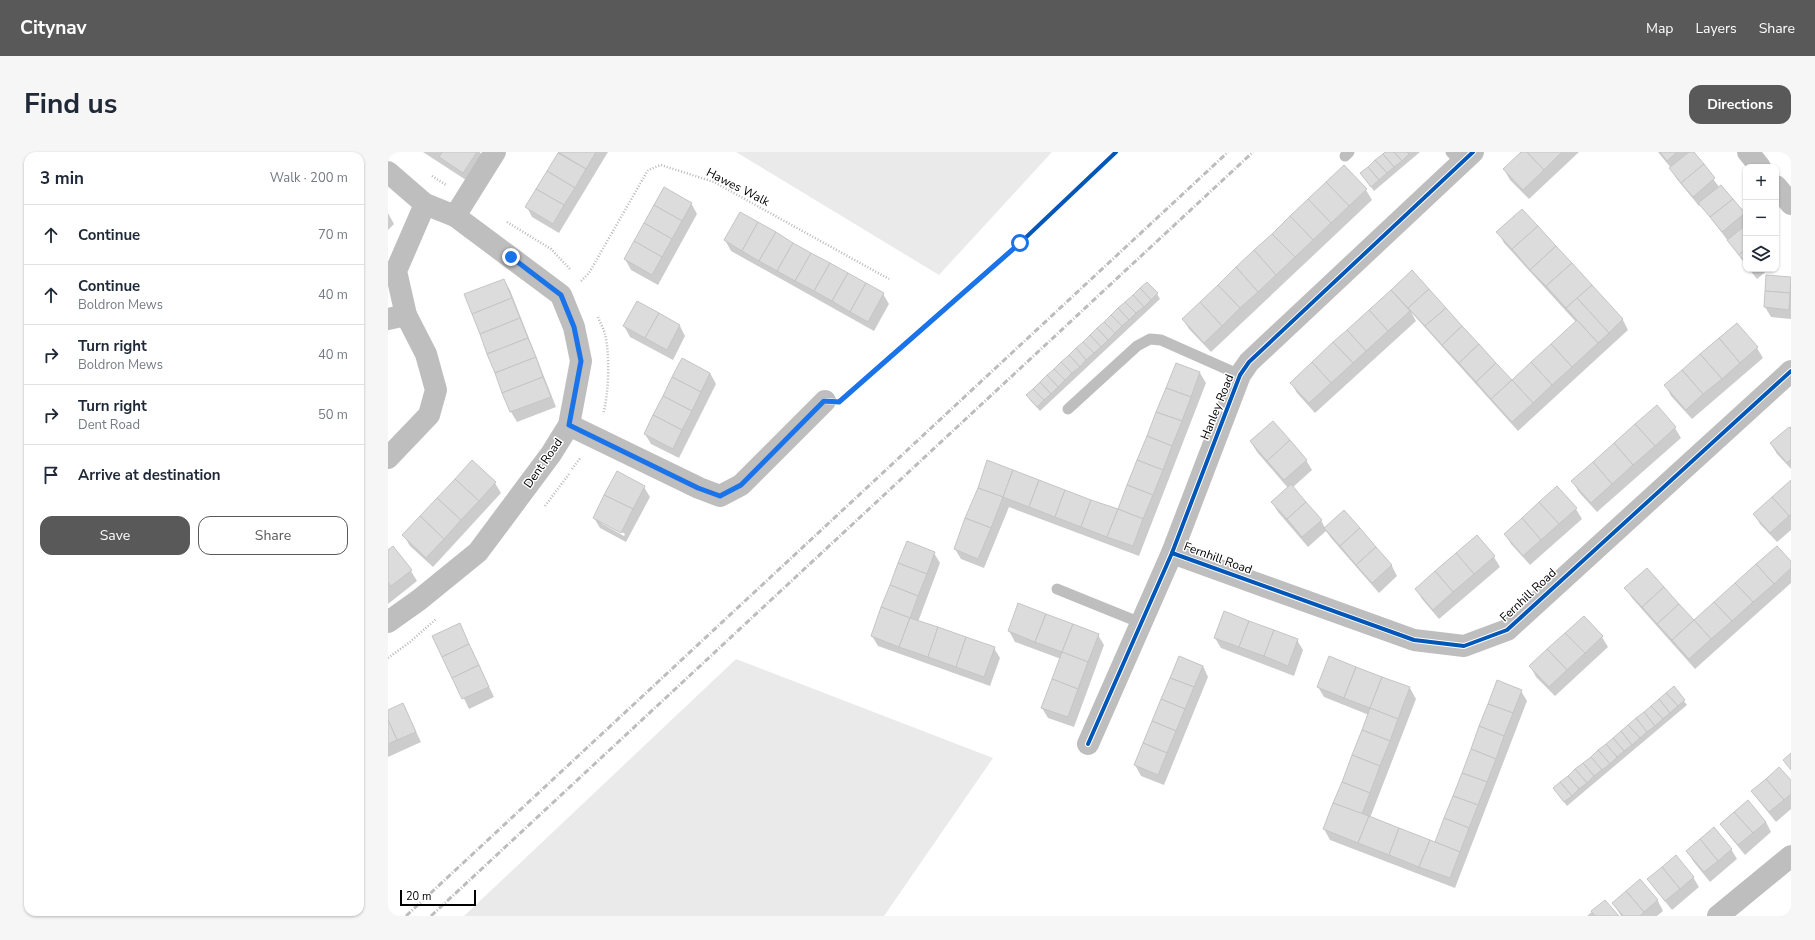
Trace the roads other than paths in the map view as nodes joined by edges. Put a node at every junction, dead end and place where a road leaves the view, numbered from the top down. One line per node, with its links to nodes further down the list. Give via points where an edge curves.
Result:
1 (496, 152): 9 (street)
2 (1748, 152): 4 (street)
3 (1462, 156): 12 (street, Hanley Road, via 1255,356)
4 (1758, 164)
5 (388, 172): 7 (street)
6 (1779, 190): 8 (street)
7 (425, 204): 9 (street); 10 (street, via 396,271)
8 (1791, 204)
9 (455, 216): 15 (street, Dent Road, via 561,295 574,327 581,361)
10 (397, 317): 16 (street, via 426,354 436,390 429,415)
11 (1791, 371): 17 (street, Fernhill Road, via 1507,630 1464,646 1414,640)
12 (1240, 375): 14 (lane, via 1161,340 1150,339 1137,346); 17 (street, Hanley Road)
13 (824, 401): 15 (street, via 741,485 720,496 698,488)
14 (1068, 409)
15 (569, 425): 19 (street, Dent Road, via 551,454 478,552)
16 (388, 458)
17 (1172, 552): 20 (street, Hanley Road)
18 (1057, 590): 20 (lane)
19 (388, 622)
20 (1141, 623): 21 (street, Hanley Road)
21 (1088, 744)
22 (1791, 856): 23 (street)
23 (1718, 916)

